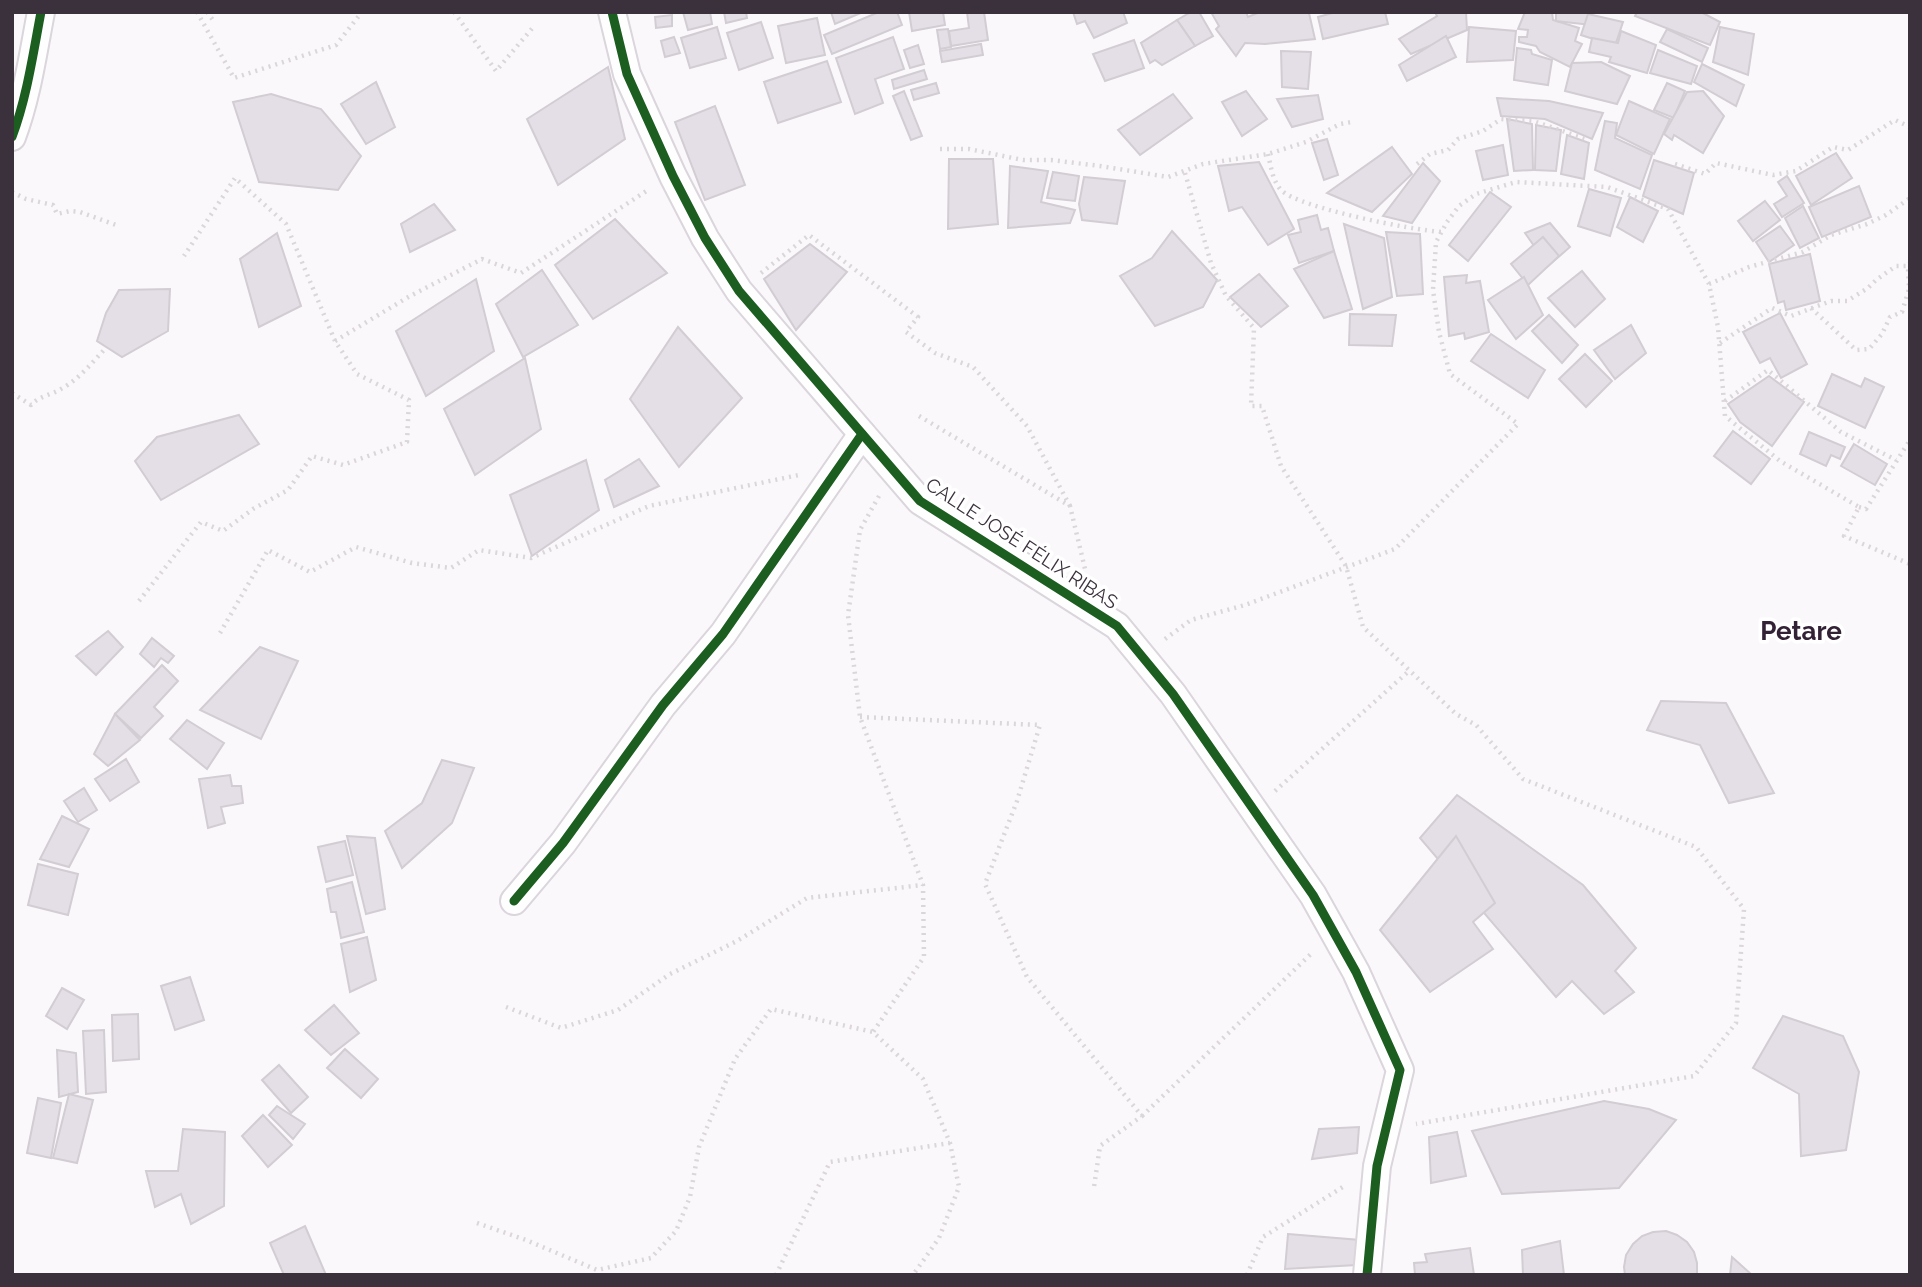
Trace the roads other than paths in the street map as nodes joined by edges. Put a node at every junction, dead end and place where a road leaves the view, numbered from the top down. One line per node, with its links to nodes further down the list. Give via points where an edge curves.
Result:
1 (41, 12): 3 (street)
2 (612, 12): 4 (street, CALLE JOSÉ FÉLIX RIBAS, via 627,74 705,238 739,290)
3 (12, 137)
4 (862, 433): 5 (street, via 723,634); 6 (street, CALLE JOSÉ FÉLIX RIBAS, via 920,501 1117,626 1172,694 1313,895 1356,972 1401,1070 1377,1166)
5 (514, 901)
6 (1367, 1275)

